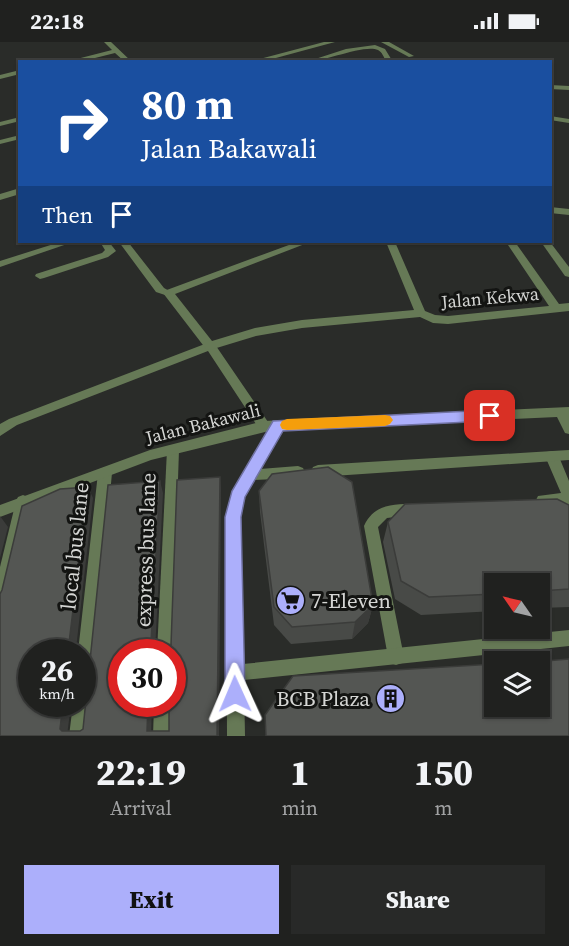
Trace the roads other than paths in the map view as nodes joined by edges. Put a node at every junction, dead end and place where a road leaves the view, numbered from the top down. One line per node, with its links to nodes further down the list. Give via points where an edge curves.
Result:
1 (107, 42): 5 (street)
2 (332, 42): 9 (street)
3 (384, 42): 6 (street)
4 (401, 42): 6 (street)
5 (117, 51): 7 (street); 8 (street)
6 (413, 59)
7 (77, 60)
8 (127, 60)
9 (259, 60)
10 (316, 60): 11 (street, via 365,47 382,50)
11 (389, 60)
12 (18, 72): 13 (street)
13 (0, 77)
14 (552, 87): 15 (street)
15 (569, 88)
16 (552, 118): 18 (street)
17 (18, 120): 19 (street)
18 (569, 122)
19 (0, 124)
20 (18, 138): 21 (street)
21 (0, 142)
22 (18, 192): 23 (street)
23 (0, 197)
24 (552, 210): 25 (street)
25 (569, 212)
26 (65, 243): 33 (street)
27 (105, 243): 35 (street, via 111,250 105,255)
28 (124, 243): 36 (street, via 160,290)
29 (302, 243): 36 (street)
30 (391, 243): 39 (street, Jalan Kekwa)
31 (512, 243): 38 (street)
32 (546, 243): 34 (street)
33 (0, 264)
34 (569, 274)
35 (40, 276)
36 (168, 292): 40 (street)
37 (569, 307): 38 (street, Jalan Kekwa)
38 (556, 308): 39 (street, Jalan Kekwa, via 448,320)
39 (421, 313): 40 (street, via 302,324 255,332)
40 (210, 346): 42 (street); 44 (street, via 13,422)
41 (565, 412): 42 (street, Jalan Bakawali); 43 (street)
42 (271, 426): 45 (street, Jalan Bakawali); 49 (street)
43 (569, 429)
44 (0, 431)
45 (173, 450): 48 (street, Jalan Bakawali); 58 (street, express bus lane)
46 (569, 455): 47 (street)
47 (552, 456): 49 (street); 50 (street)
48 (105, 472): 51 (street, Jalan Bakawali); 57 (street, local bus lane)
49 (248, 475): 60 (street, via 237,496 233,517)
50 (569, 498): 52 (street)
51 (23, 501): 54 (street, Jalan Bakawali); 55 (street)
52 (523, 502)
53 (430, 509): 59 (street, via 383,512 371,526)
54 (0, 511)
55 (0, 599)
56 (569, 638): 59 (street)
57 (88, 639)
58 (166, 639)
59 (396, 657): 60 (street)
60 (235, 673): 65 (street)
61 (80, 717): 63 (street)
62 (163, 717): 64 (street)
63 (78, 736)
64 (162, 736)
65 (236, 736)

